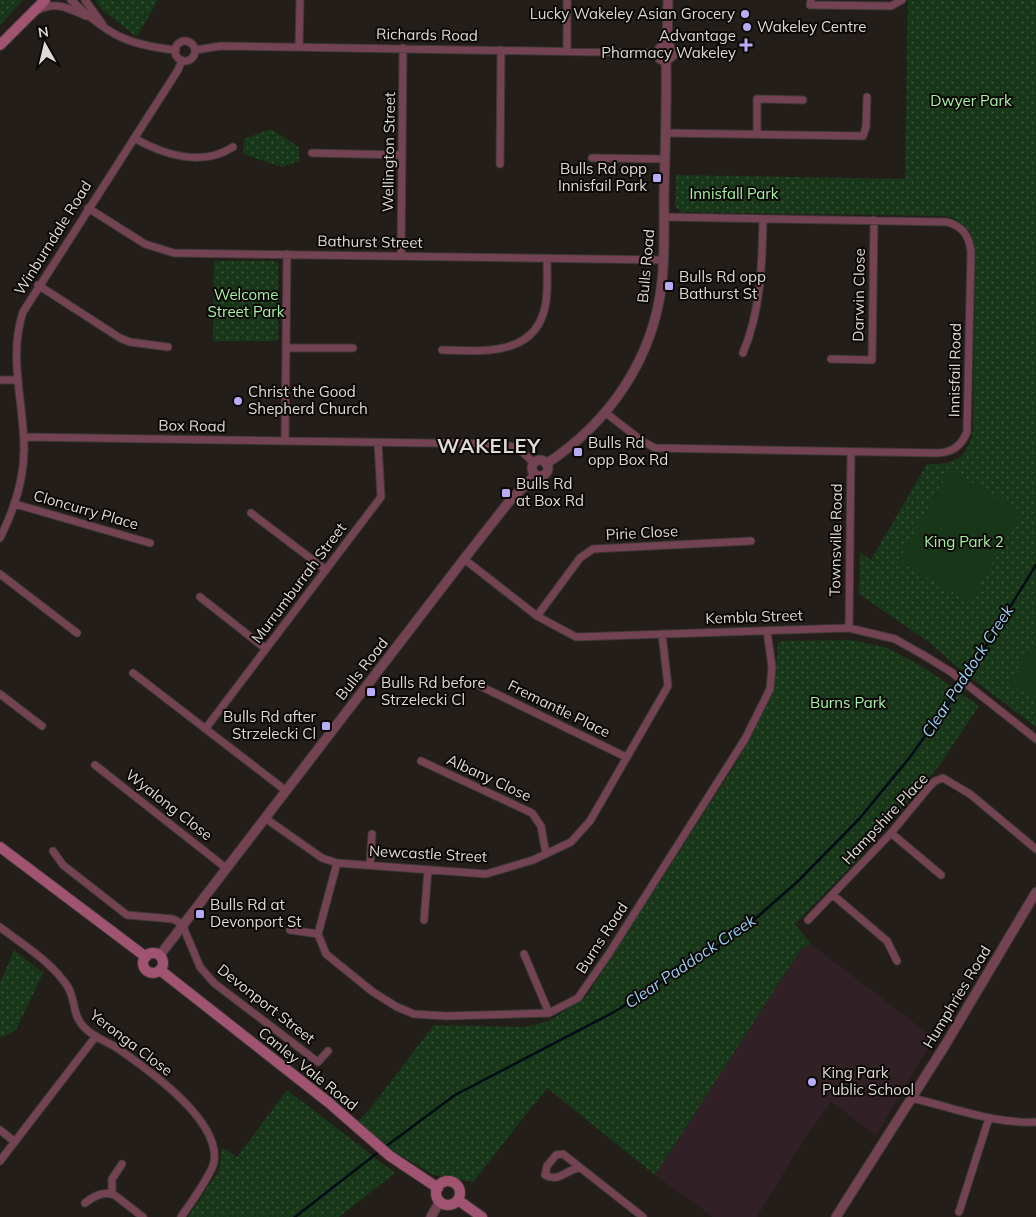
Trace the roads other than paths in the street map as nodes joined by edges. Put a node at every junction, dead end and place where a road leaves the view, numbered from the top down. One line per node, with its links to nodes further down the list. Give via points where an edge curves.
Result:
1 (45, 0): 9 (main road)
2 (71, 0): 10 (street, Richards Road)
3 (85, 0): 11 (street, Richards Road)
4 (300, 0): 14 (street)
5 (568, 0): 19 (street)
6 (668, 0): 13 (street)
7 (810, 0): 8 (street, via 810,5 891,6)
8 (901, 2)
9 (32, 14): 10 (street, Richards Road, via 48,5 59,5); 12 (main road)
10 (91, 18): 11 (street, Richards Road)
11 (105, 27): 16 (street, Richards Road, via 140,46)
12 (0, 45)
13 (667, 46): 20 (street, via 660,48); 22 (street, via 673,55)
14 (299, 47): 15 (street, Richards Road); 17 (street, Richards Road, via 221,46)
15 (403, 48): 18 (street, Richards Road); 30 (street, Wellington Street)
16 (176, 50): 17 (street, Richards Road, via 181,43 187,42); 21 (street)
17 (195, 50): 21 (street, Richards Road, via 191,59)
18 (501, 50): 19 (street, Richards Road); 33 (street)
19 (567, 51): 20 (street, Richards Road)
20 (658, 53): 22 (street, via 660,59)
21 (182, 60): 27 (street, Winburndale Road)
22 (666, 61): 25 (street, Bulls Road)
23 (867, 97): 26 (street, via 863,136)
24 (803, 100): 26 (street, via 757,99)
25 (665, 133): 26 (street); 32 (street, Bulls Road)
26 (757, 134)
27 (134, 138): 28 (street, via 176,156 223,154); 34 (street, Winburndale Road)
28 (233, 147)
29 (312, 153): 30 (street)
30 (402, 154): 39 (street, Wellington Street)
31 (592, 158): 32 (street)
32 (665, 159): 35 (street, Bulls Road)
33 (500, 164)
34 (88, 208): 38 (street, Bathurst Street, via 138,241 167,252); 42 (street, Winburndale Road)
35 (664, 217): 36 (street, Innisfail Road); 41 (street, Bulls Road)
36 (763, 219): 37 (street, Innisfail Road); 47 (street, via 761,284)
37 (874, 220): 48 (street, Darwin Close, via 872,360); 55 (street, Innisfail Road, via 947,222 959,227 970,240 967,432 957,448 948,452)
38 (287, 254): 39 (street, Bathurst Street); 44 (street)
39 (401, 256): 40 (street, Bathurst Street)
40 (547, 259): 41 (street, Bathurst Street); 46 (street, via 544,309 536,327 524,339 499,350)
41 (663, 260): 51 (street, Bulls Road, via 659,300 642,354)
42 (38, 285): 43 (street, via 120,338); 50 (street, Winburndale Road, via 18,329)
43 (168, 347)
44 (286, 348): 45 (street); 53 (street)
45 (353, 348)
46 (442, 350)
47 (743, 353)
48 (831, 359)
49 (0, 380): 50 (street)
50 (18, 380): 52 (street, Winburndale Road)
51 (606, 413): 55 (street, Innisfail Road, via 655,448); 57 (street, Bulls Road, via 571,448)
52 (24, 437): 53 (street, Box Road); 59 (street, Winburndale Road, via 24,462)
53 (285, 441): 54 (street, Box Road)
54 (378, 443): 56 (street, Box Road, via 499,444 518,448); 65 (street, Murrumburrah Street, via 380,497)
55 (851, 452): 69 (street, Townsville Road)
56 (534, 462): 57 (street); 58 (street, via 532,469)
57 (546, 464): 58 (street, via 544,475)
58 (535, 475): 64 (street, Bulls Road, via 508,503)
59 (15, 504): 61 (street, Winburndale Road); 63 (street, Cloncurry Place)
60 (251, 512): 65 (street)
61 (0, 538)
62 (751, 541): 68 (street, Pirie Close, via 593,549 580,558)
63 (150, 544)
64 (464, 559): 68 (street, Kembla Street); 83 (street, Bulls Road)
65 (326, 570): 73 (street, Murrumburrah Street)
66 (0, 574): 71 (street)
67 (200, 597): 73 (street)
68 (537, 616): 72 (street, Kembla Street, via 576,637)
69 (849, 628): 70 (street, Kembla Street); 79 (street, Kembla Street, via 895,639 951,672)
70 (767, 631): 72 (street, Kembla Street); 109 (street, Burns Road, via 772,667 770,689 745,739 578,998)
71 (77, 633)
72 (662, 634): 80 (street, Newcastle Street, via 668,686)
73 (266, 649): 78 (street, Murrumburrah Street)
74 (133, 673): 78 (street)
75 (480, 686): 80 (street, Fremantle Place)
76 (0, 694): 77 (street)
77 (42, 726)
78 (206, 728): 83 (street)
79 (1036, 739)
80 (626, 757): 90 (street, Newcastle Street, via 590,821 571,842)
81 (421, 761): 90 (street, Albany Close, via 532,813 541,826)
82 (95, 765): 93 (street, Wyalong Close)
83 (285, 790): 84 (street, Bulls Road)
84 (265, 818): 91 (street, Newcastle Street, via 322,858); 93 (street, Bulls Road)
85 (891, 833): 88 (street, Hampshire Place, via 935,781 943,778 970,794); 95 (street); 97 (street, Hampshire Place)
86 (372, 834): 92 (street)
87 (0, 847): 106 (main road)
88 (1036, 849)
89 (53, 851): 100 (street, via 63,865 128,915)
90 (546, 854): 94 (street, Newcastle Street, via 486,874)
91 (337, 863): 92 (street, Newcastle Street); 103 (street)
92 (370, 865): 94 (street, Newcastle Street)
93 (226, 868): 100 (street, Bulls Road)
94 (428, 870): 98 (street)
95 (941, 875)
96 (1036, 892): 112 (street, Humphries Road)
97 (833, 895): 99 (street, Hampshire Place); 107 (street, via 888,941)
98 (424, 920)
99 (808, 920)
100 (182, 924): 105 (street, Bulls Road); 111 (street, Devonport Street, via 200,967 214,983 318,1062)
101 (0, 927): 110 (street, Yeronga Close, via 58,973 70,990 75,1016 85,1029)
102 (290, 930): 103 (street)
103 (318, 934): 109 (street, Burns Road, via 326,954 372,992 397,1008 414,1014)
104 (524, 954): 109 (street)
105 (160, 955): 106 (main road, via 151,953); 108 (main road, via 163,962)
106 (146, 957): 108 (main road, via 144,964 147,970 154,973)
107 (897, 961)
108 (160, 970): 120 (main road, Canley Vale Road, via 328,1102 374,1144)
109 (549, 1014)
110 (96, 1036): 116 (street); 127 (street, Yeronga Close, via 152,1073 196,1114 211,1136 214,1164)
111 (328, 1051)
112 (911, 1098): 113 (street); 131 (street, Humphries Road)
113 (989, 1118): 114 (street); 125 (street)
114 (1036, 1122)
115 (0, 1130): 116 (street)
116 (15, 1142): 117 (street)
117 (0, 1161)
118 (122, 1164): 121 (street, via 112,1179)
119 (579, 1168): 119 (street, via 559,1178 545,1175 556,1154 563,1154); 130 (street)
120 (438, 1188): 122 (main road, via 446,1182 454,1183 460,1190); 123 (main road, via 436,1194)
121 (114, 1196): 124 (street, via 105,1193); 126 (street)
122 (458, 1200): 123 (main road, via 449,1205); 129 (main road)
123 (440, 1202): 128 (street)
124 (85, 1203)
125 (959, 1212)
126 (143, 1217)
127 (181, 1217)
128 (431, 1217)
129 (482, 1217)
130 (643, 1217)
131 (836, 1217)

